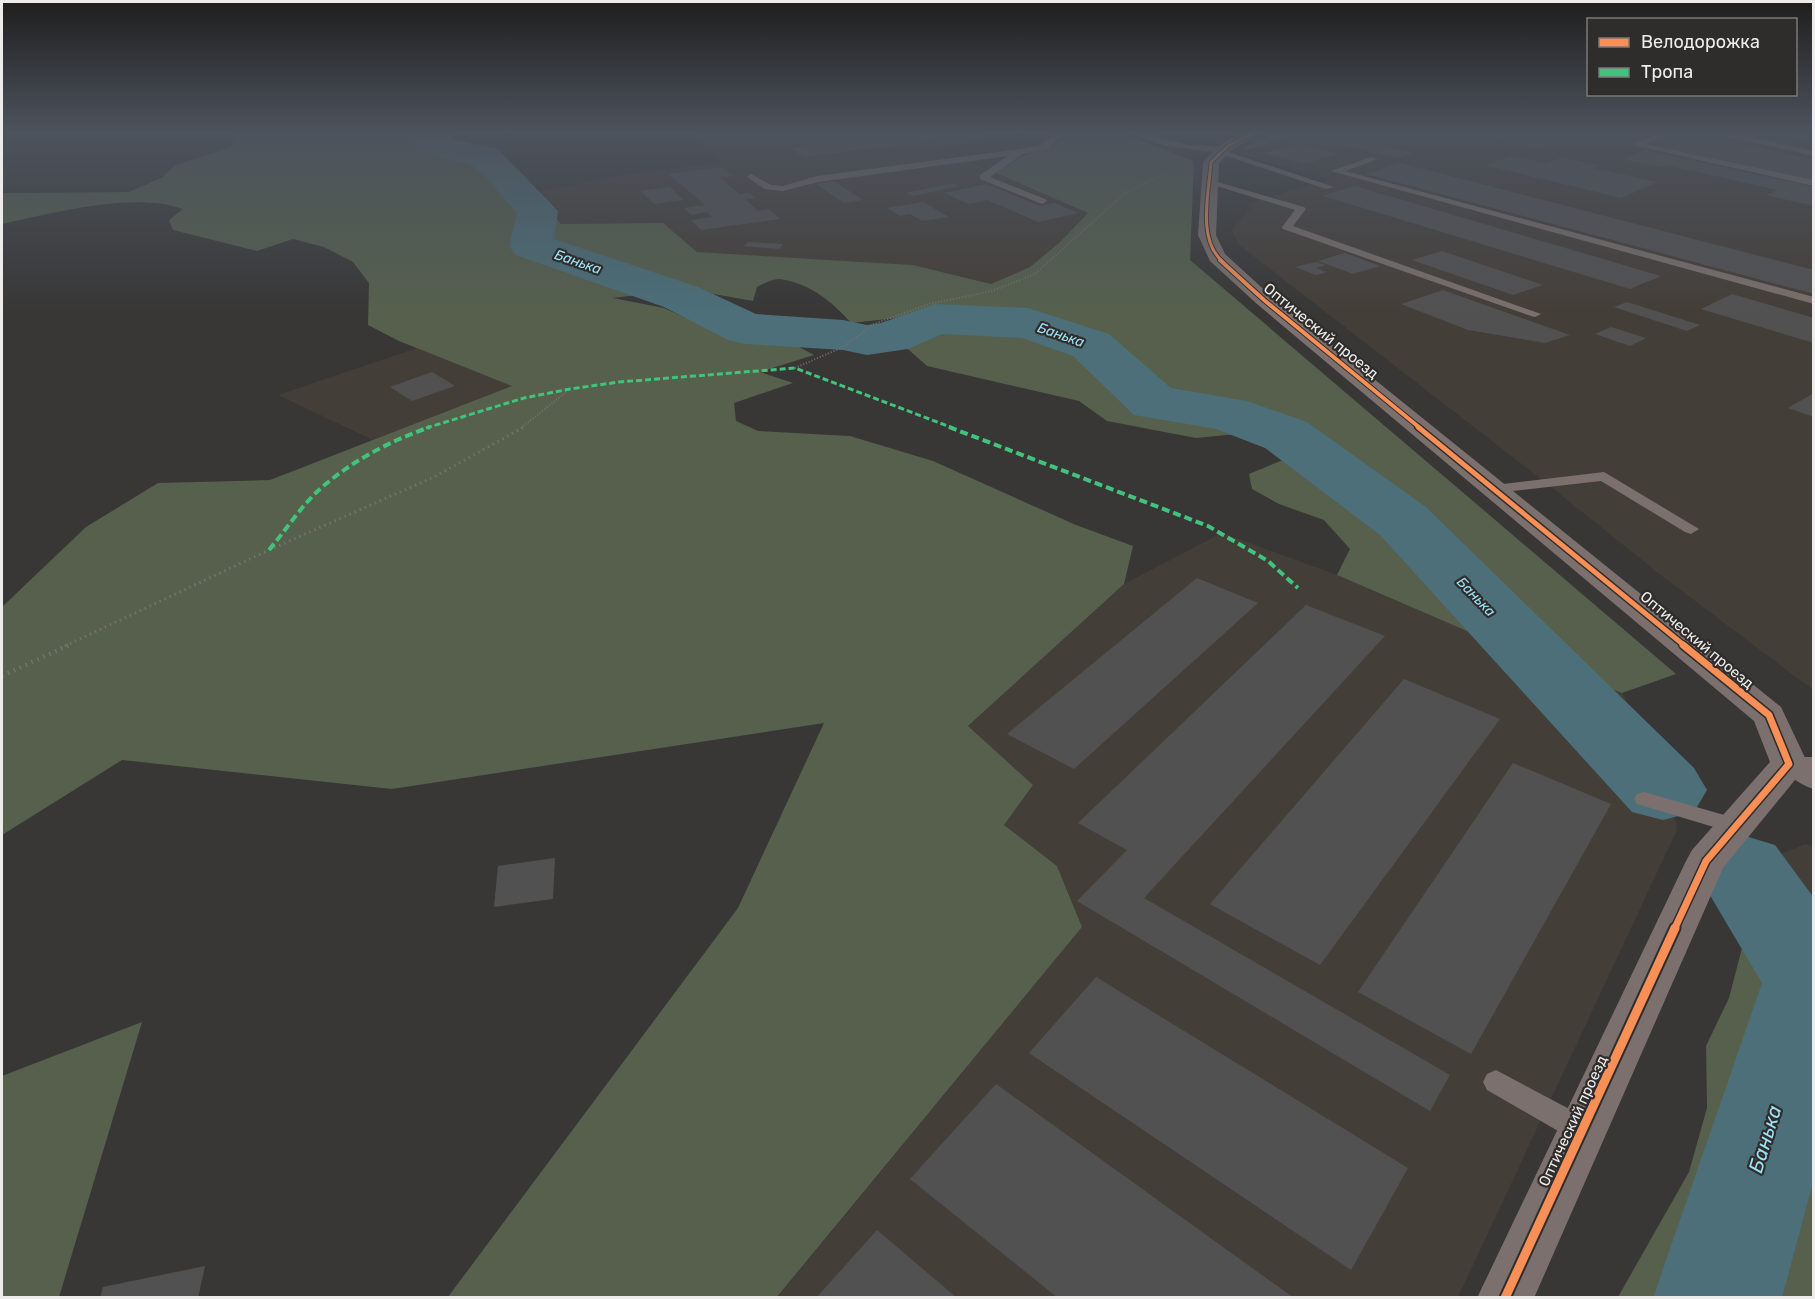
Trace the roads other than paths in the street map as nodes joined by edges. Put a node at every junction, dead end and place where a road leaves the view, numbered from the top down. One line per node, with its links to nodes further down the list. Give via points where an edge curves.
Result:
1 (1021, 193): 5 (lane)
2 (1213, 193): 8 (street, Оптический проезд, via 1207,235 1217,257 1263,300)
3 (1273, 193): 7 (lane, via 1301,209 1287,227)
4 (1415, 193): 6 (lane)
5 (1042, 201)
6 (1814, 301)
7 (1535, 314)
8 (1495, 489): 9 (lane, via 1604,476); 10 (street, Оптический проезд, via 1769,715)
9 (1691, 529)
10 (1805, 770): 12 (street, Оптический проезд)
11 (1644, 799): 12 (lane)
12 (1737, 826): 14 (street, Оптический проезд, via 1706,861)
13 (1496, 1082): 14 (lane)
14 (1582, 1130): 15 (street, Оптический проезд)
15 (1505, 1298)

